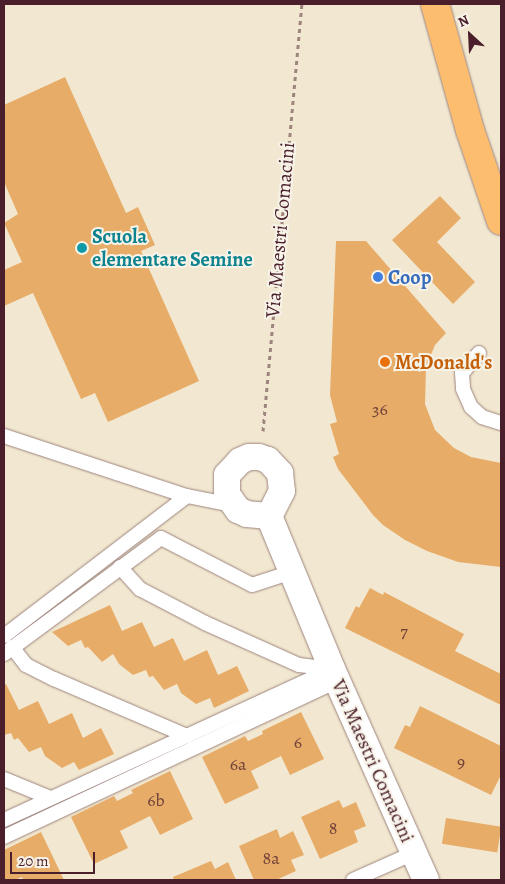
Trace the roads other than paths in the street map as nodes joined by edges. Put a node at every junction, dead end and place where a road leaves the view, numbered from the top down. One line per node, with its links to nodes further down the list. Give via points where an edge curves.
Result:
1 (435, 4): 2 (main road, via 470,130)
2 (501, 221)
3 (480, 353): 4 (lane, via 462,373 462,389 471,407 482,417)
4 (501, 423)
5 (4, 436): 6 (lane)
6 (187, 496): 7 (lane); 11 (lane)
7 (233, 505): 8 (street, via 247,514); 8 (street, via 226,494 227,475 240,461 259,457 275,466 283,482 279,500)
8 (269, 516): 10 (street, Via Maestri Comacini)
9 (120, 567): 10 (lane, via 161,538 252,585); 11 (lane); 12 (lane, Via Maestri Comacini, via 140,589 205,623 299,665)
10 (292, 572): 12 (street, Via Maestri Comacini)
11 (7, 646): 13 (lane, via 26,665 54,679)
12 (334, 675): 13 (lane, Via Maestri Comacini); 17 (lane); 18 (street, Via Maestri Comacini)
13 (187, 736): 15 (lane, Via Maestri Comacini)
14 (4, 779): 15 (lane)
15 (50, 798): 16 (lane, Via Maestri Comacini)
16 (4, 820)
17 (4, 837)
18 (414, 853): 19 (lane, Via Maestri Comacini); 20 (street, Via Maestri Comacini)
19 (352, 880)
20 (426, 880)

